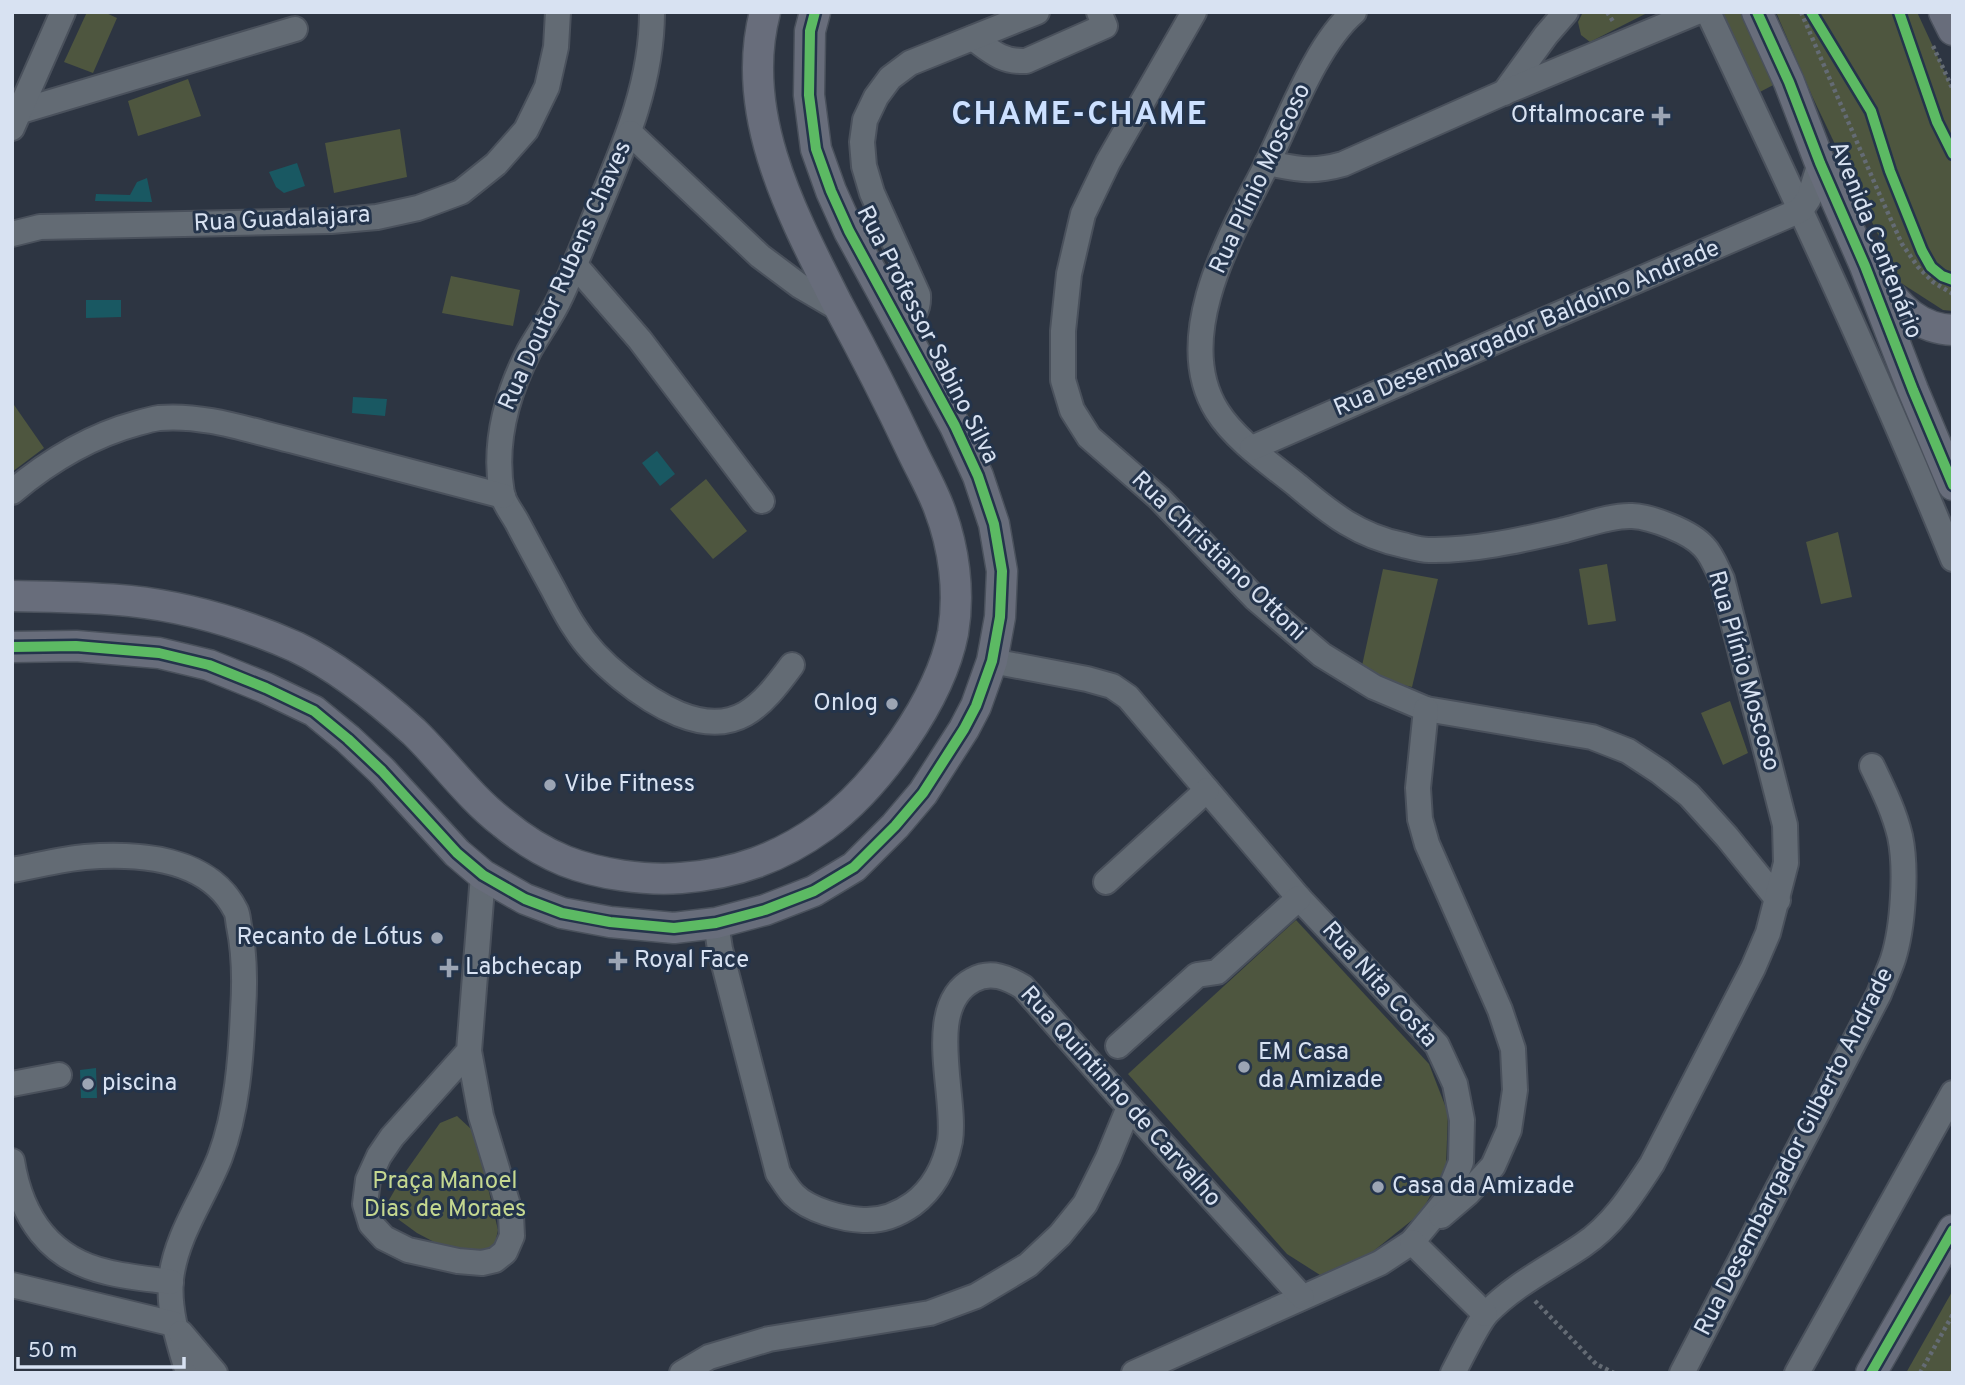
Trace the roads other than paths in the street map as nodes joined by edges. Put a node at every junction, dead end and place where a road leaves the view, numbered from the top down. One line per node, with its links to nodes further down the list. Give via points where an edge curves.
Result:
1 (63, 12): 19 (street)
2 (558, 12): 25 (street, Rua Guadalajara, via 547,88 526,130 496,164 461,192 418,208 331,221)
3 (652, 12): 20 (street, Rua Doutor Rubens Chaves, via 646,76)
4 (1037, 12): 17 (street)
5 (1099, 12): 17 (street, via 1105,26 1026,61 1000,58)
6 (1194, 12): 44 (street, Rua Christiano Ottoni, via 1083,214 1069,274 1063,331 1063,380 1072,410 1089,437 1159,498 1287,626 1322,655 1374,687)
7 (1566, 12): 18 (street)
8 (1697, 12): 18 (street)
9 (1708, 12): 23 (street)
10 (1756, 12): 22 (main road, Avenida Centenário)
11 (1944, 12): 16 (main road)
12 (1353, 13): 21 (street, Rua Plínio Moscoso, via 1315,65)
13 (763, 17): 14 (main road); 29 (main road, via 759,92 771,155 809,248)
14 (812, 22): 30 (main road, Rua Professor Sabino Silva, via 809,95 816,149 849,231)
15 (295, 29): 19 (street)
16 (1953, 30)
17 (973, 38): 30 (street, via 910,63 890,78 865,120 863,166 918,295 913,317)
18 (1503, 93): 21 (street, via 1323,170)
19 (17, 119)
20 (630, 133): 27 (street, Rua Doutor Rubens Chaves); 29 (street, via 760,256)
21 (1267, 163): 33 (street, Rua Plínio Moscoso, via 1218,265 1206,300 1200,342 1204,380 1217,411)
22 (1820, 163): 23 (street); 28 (main road, Avenida Centenário)
23 (1801, 210): 33 (street, Rua Desembargador Baldoino Andrade); 38 (street)
24 (12, 218): 25 (street)
25 (40, 227): 26 (street, Rua Guadalajara)
26 (12, 234)
27 (575, 265): 36 (street, Rua Doutor Rubens Chaves, via 530,349 502,418); 37 (street, via 639,340)
28 (1865, 266): 31 (main road, via 1900,308 1928,327); 34 (main road, Avenida Centenário)
29 (841, 310): 43 (main road, via 939,507 954,569 955,624 938,680 904,738 863,791 808,838 775,857 695,877 641,878 565,861 499,820 414,733)
30 (901, 327): 41 (main road, Rua Professor Sabino Silva, via 955,426 994,524 1002,571)
31 (1953, 330)
32 (1953, 426): 34 (main road)
33 (1252, 449): 52 (street, Rua Plínio Moscoso, via 1333,515 1390,543 1426,550 1472,548 1631,516 1657,520 1704,546 1722,579 1785,825 1786,863)
34 (1951, 480)
35 (12, 492): 36 (street, via 73,448 158,418 230,425)
36 (503, 496): 42 (street, Rua Doutor Rubens Chaves, via 575,630 603,661 661,707 688,718 724,722 748,714 769,696)
37 (762, 502)
38 (1953, 559)
39 (12, 596): 43 (main road, via 171,607 256,631)
40 (12, 647): 45 (main road, Rua Professor Sabino Silva, via 76,646 159,653 209,664)
41 (992, 661): 47 (street, Rua Nita Costa, via 1112,686 1128,697); 53 (main road, Rua Professor Sabino Silva, via 964,729 923,793 854,867 814,891)
42 (792, 665)
43 (335, 670): 45 (main road)
44 (1426, 709): 52 (street, Rua Christiano Ottoni, via 1592,737 1628,751 1689,795); 62 (street, via 1418,789 1420,819 1504,1023 1513,1049 1515,1090 1509,1130 1493,1166)
45 (314, 711): 49 (main road, Rua Professor Sabino Silva, via 382,771)
46 (1872, 766): 74 (street, Rua Desembargador Gilberto Andrade, via 1900,839 1901,916 1894,958)
47 (1208, 790): 50 (street); 51 (street, Rua Nita Costa)
48 (12, 870): 63 (street, via 84,857 137,856 177,864 204,876 237,912 245,980 233,1108 221,1156 183,1234)
49 (483, 875): 53 (main road, Rua Professor Sabino Silva, via 524,899 562,913 674,928); 55 (street)
50 (1106, 882)
51 (1299, 898): 54 (street, via 1217,972 1197,975); 62 (street, Rua Nita Costa, via 1437,1045 1455,1084 1462,1120 1461,1162 1445,1202)
52 (1778, 900): 66 (street, Rua Plínio Moscoso, via 1753,968 1633,1193 1585,1244 1520,1285)
53 (716, 923): 59 (street, Rua Quintinho de Carvalho, via 778,1174 795,1196 818,1209 867,1220 898,1214 921,1198 934,1181 950,1138 946,1025 961,988 976,978 1009,978 1023,987)
54 (1118, 1046)
55 (469, 1051): 55 (street, via 379,1156 368,1180 365,1204 371,1224 384,1238 408,1250 482,1263 505,1252 512,1236 511,1215 481,1115)
56 (59, 1075): 57 (street)
57 (12, 1084)
58 (1953, 1093): 75 (street)
59 (1129, 1107): 65 (street, Rua Quintinho de Carvalho); 71 (street, via 1085,1204 1060,1235 1028,1265 976,1296 930,1313 769,1339 709,1357)
60 (12, 1161): 63 (street, via 29,1212 58,1251 107,1272)
61 (1953, 1230): 76 (main road)
62 (1412, 1242): 65 (street, Rua Nita Costa, via 1380,1263); 66 (street)
63 (171, 1282): 67 (street)
64 (12, 1285): 67 (street)
65 (1303, 1297): 68 (street, Rua Nita Costa)
66 (1485, 1314): 73 (street, Rua Plínio Moscoso)
67 (174, 1324): 69 (street); 70 (street)
68 (1161, 1367): 72 (street, Rua Nita Costa)
69 (188, 1373)
70 (215, 1373)
71 (682, 1373)
72 (1134, 1373)
73 (1453, 1373)
74 (1682, 1373)
75 (1797, 1373)
76 (1871, 1373)

